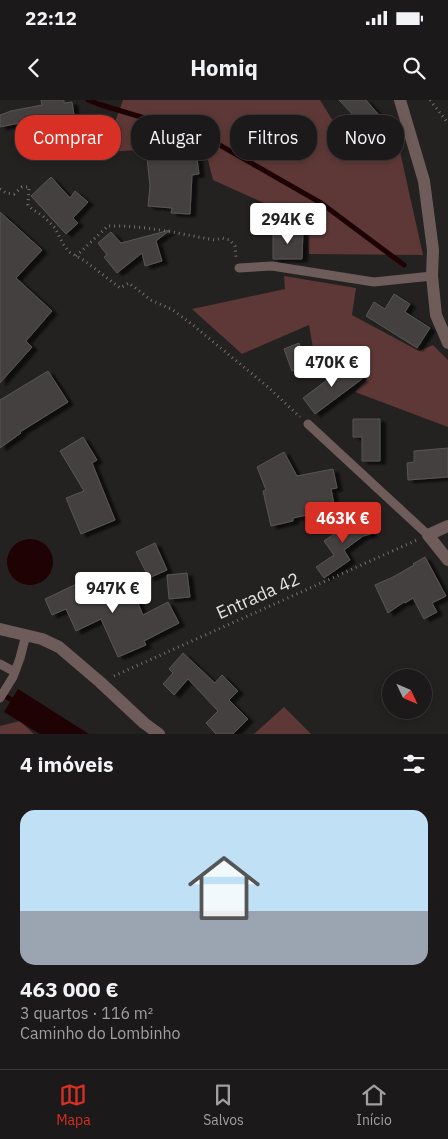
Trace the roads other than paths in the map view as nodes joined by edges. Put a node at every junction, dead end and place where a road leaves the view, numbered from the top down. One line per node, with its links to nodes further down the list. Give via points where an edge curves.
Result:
1 (400, 100): 3 (street, via 424,180 433,250)
2 (239, 268): 3 (lane, via 272,266 374,282)
3 (432, 276): 4 (street, via 436,315)
4 (448, 343)
5 (308, 424): 7 (lane)
6 (448, 526): 7 (street)
7 (428, 535): 8 (street)
8 (448, 560)
9 (0, 628): 10 (street)
10 (26, 635): 12 (lane); 14 (street, via 59,647)
11 (0, 664): 12 (lane)
12 (15, 672): 13 (lane)
13 (0, 698)
14 (159, 734)

